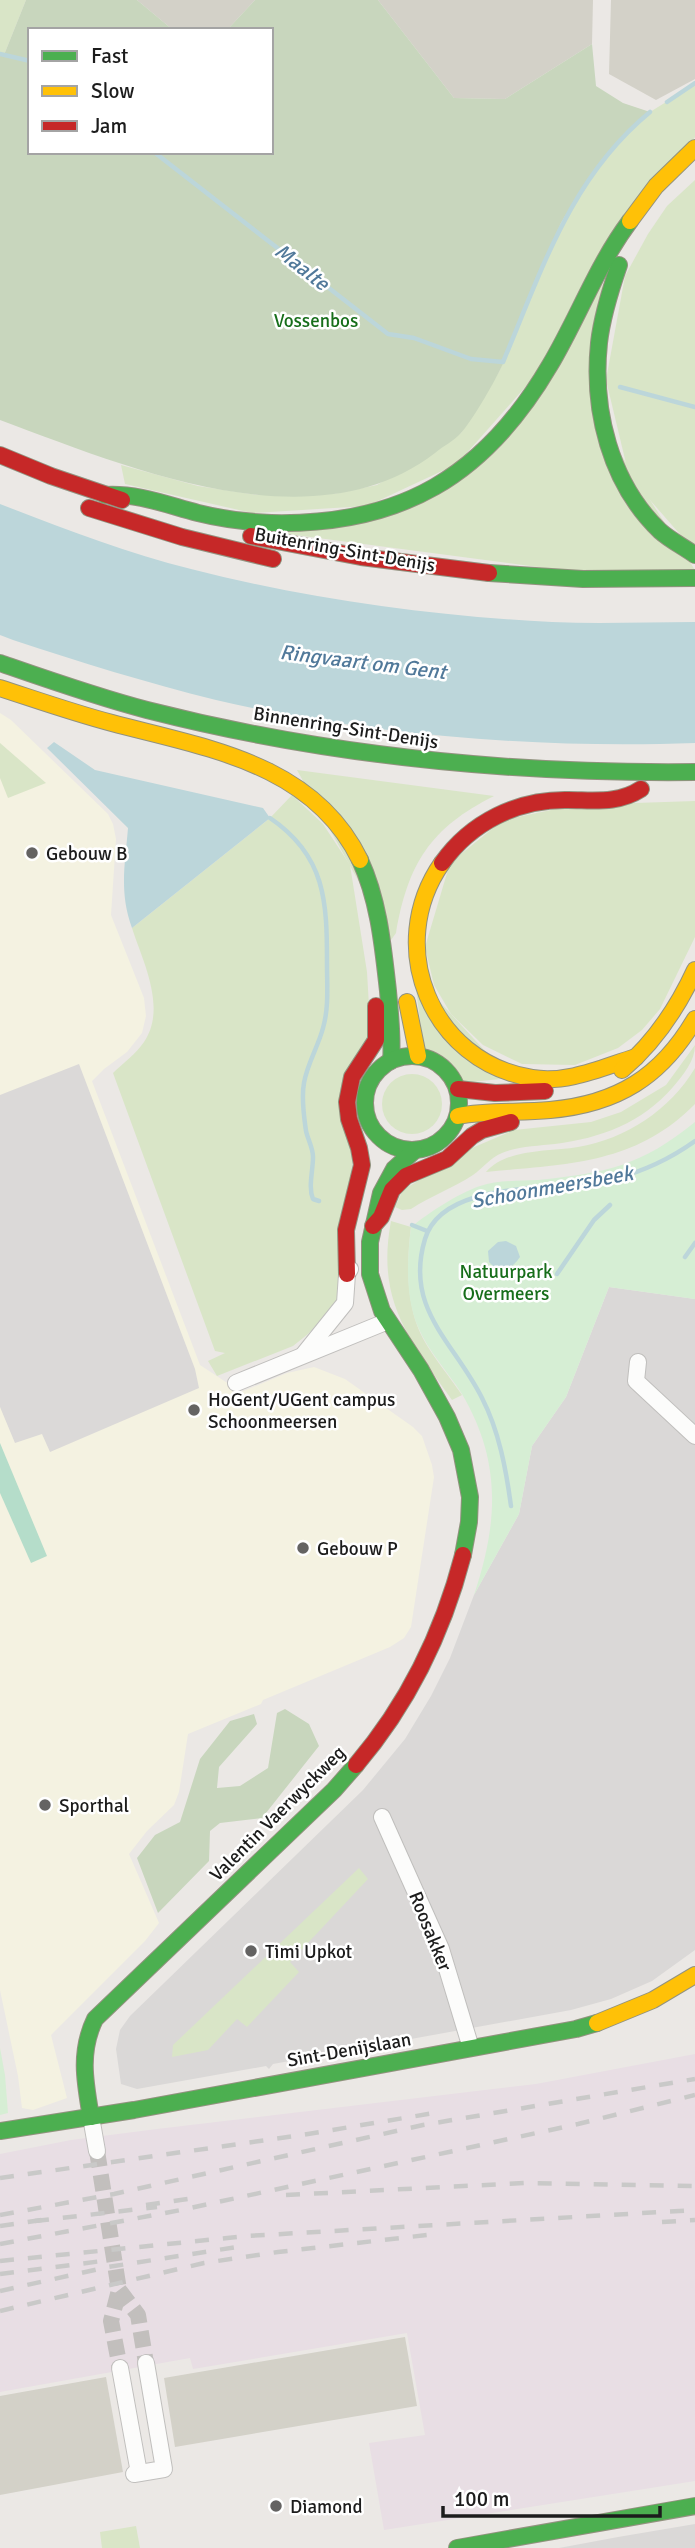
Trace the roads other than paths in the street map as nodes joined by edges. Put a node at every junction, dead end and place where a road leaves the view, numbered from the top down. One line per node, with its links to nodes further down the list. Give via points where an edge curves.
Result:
1 (695, 148): 4 (main road, via 651,189 626,223 543,380 520,414 492,446 433,489 369,514 290,524 209,515 122,492)
2 (695, 166): 6 (main road, via 663,197 622,258 602,323 598,384 602,420 622,481 640,511 663,535)
3 (0, 455): 4 (main road)
4 (105, 495): 8 (main road, via 228,531 385,562 527,578)
5 (73, 502): 7 (main road, Buitenring-Sint-Denijs, via 182,537)
6 (695, 555)
7 (287, 562)
8 (695, 578)
9 (0, 663): 11 (main road, Binnenring-Sint-Denijs, via 147,710 355,753 529,770)
10 (0, 688): 12 (main road, via 225,752 299,786 332,816 361,860 376,903)
11 (695, 772)
12 (384, 965): 17 (main road, via 393,1040); 24 (main road, via 373,975 374,1043 354,1071 345,1106 362,1167 348,1217)
13 (695, 970): 16 (main road, via 672,1016)
14 (695, 1018): 19 (main road, via 676,1051 655,1072 614,1096)
15 (418, 1056): 16 (main road, via 403,961 409,898 419,872 452,831 475,813 526,792 648,789 624,799 531,803 485,821 444,858 430,882 417,951 424,992 435,1012 464,1048 484,1061 511,1073 555,1079 577,1077); 17 (main road); 18 (main road, via 443,1067)
16 (636, 1057): 18 (main road, via 624,1069 582,1087 495,1093)
17 (391, 1061): 21 (main road, via 370,1082 366,1096 365,1111)
18 (457, 1088): 20 (main road)
19 (547, 1111): 20 (main road); 23 (main road, via 533,1120 488,1126 443,1162 408,1173)
20 (458, 1116): 22 (main road, via 442,1141)
21 (379, 1137): 22 (main road, via 389,1145); 24 (main road, Valentin Vaerwyckweg, via 377,1160 356,1216)
22 (414, 1151): 23 (main road, Valentin Vaerwyckweg, via 392,1169)
23 (373, 1226): 25 (main road, Valentin Vaerwyckweg, via 370,1274)
24 (349, 1270): 25 (main road, Valentin Vaerwyckweg, via 362,1303); 26 (street, Valentin Vaerwyckweg, via 345,1303)
25 (380, 1324): 26 (street, Valentin Vaerwyckweg); 29 (main road, Valentin Vaerwyckweg, via 426,1378); 29 (main road, Valentin Vaerwyckweg, via 386,1347)
26 (303, 1356): 28 (street, Valentin Vaerwyckweg)
27 (638, 1362): 30 (street, via 628,1381)
28 (236, 1383)
29 (431, 1391): 34 (main road, Valentin Vaerwyckweg, via 457,1437 470,1508 455,1583 416,1676 386,1728 334,1790 95,2019 82,2050)
30 (695, 1436)
31 (382, 1817): 33 (street, Roosakker, via 440,1949)
32 (695, 1975): 33 (main road, Sint-Denijslaan, via 657,1999 608,2020)
33 (471, 2048): 34 (main road, Sint-Denijslaan)
34 (91, 2117): 35 (main road, Sint-Denijslaan); 36 (street)
35 (0, 2130)
36 (97, 2151)
37 (146, 2363): 38 (street, via 164,2469 137,2473)
38 (120, 2368)
39 (695, 2506): 40 (main road)
40 (457, 2548)

